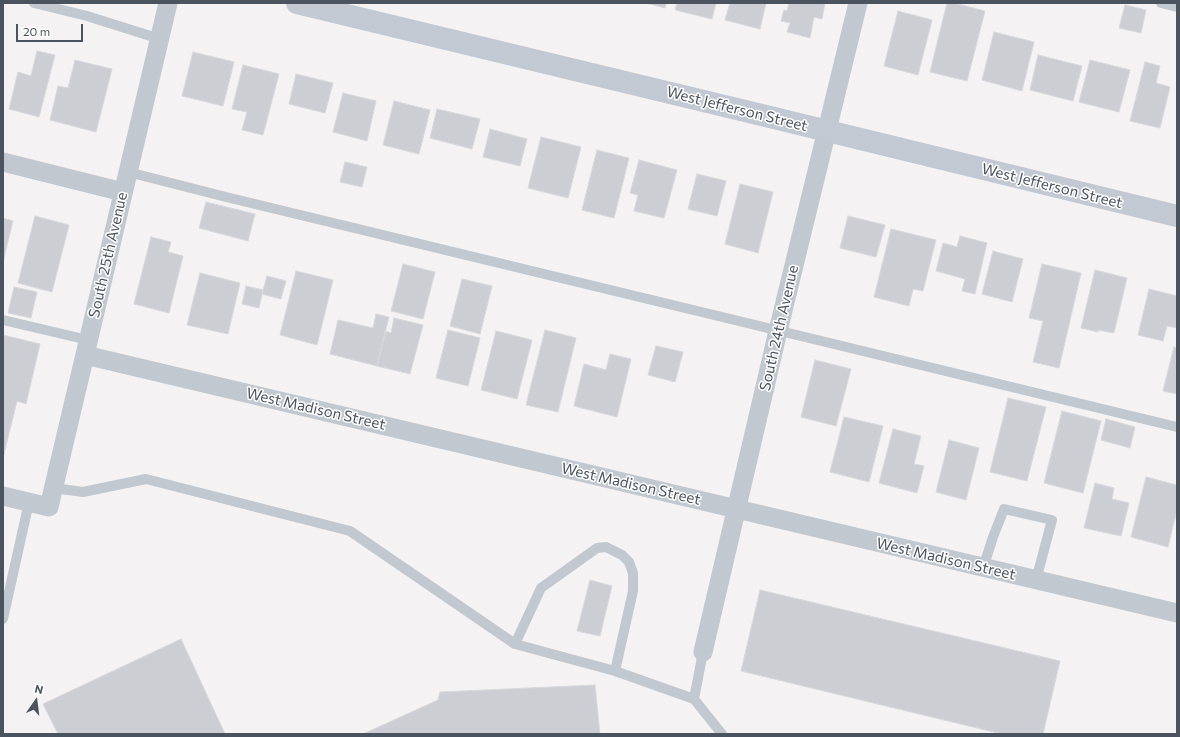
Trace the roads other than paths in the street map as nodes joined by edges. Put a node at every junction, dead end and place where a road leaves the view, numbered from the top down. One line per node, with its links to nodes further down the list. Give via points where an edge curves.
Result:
1 (34, 3): 7 (lane, via 87,16)
2 (168, 3): 7 (street, South 25th Avenue)
3 (297, 3): 8 (street, West Jefferson Street)
4 (858, 3): 8 (street, South 24th Avenue)
5 (1161, 3): 6 (lane)
6 (1177, 7)
7 (160, 39): 10 (street, South 25th Avenue)
8 (827, 131): 12 (street, West Jefferson Street); 14 (street, South 24th Avenue)
9 (3, 162): 11 (street)
10 (128, 172): 11 (street, South 25th Avenue); 14 (lane)
11 (123, 192): 15 (street, South 25th Avenue)
12 (1177, 216)
13 (3, 320): 15 (lane)
14 (778, 331): 16 (lane); 20 (street, South 24th Avenue)
15 (86, 347): 17 (street, South 25th Avenue); 20 (street, West Madison Street)
16 (1177, 426)
17 (54, 488): 19 (street, South 25th Avenue, via 49,507); 25 (lane, via 83,492 146,479 350,531)
18 (3, 496): 19 (street)
19 (29, 502): 24 (lane)
20 (737, 509): 21 (street, West Madison Street); 26 (street, South 24th Avenue)
21 (983, 568): 22 (street, West Madison Street); 22 (lane, via 1004,509 1052,520)
22 (1036, 580): 23 (street, West Madison Street)
23 (1177, 613)
24 (3, 619)
25 (515, 644): 27 (lane); 27 (lane, via 541,588 597,548 606,547 622,555 629,562 633,573 632,591)
26 (703, 652): 28 (lane)
27 (615, 671): 28 (lane)
28 (694, 699): 29 (lane)
29 (722, 734)

